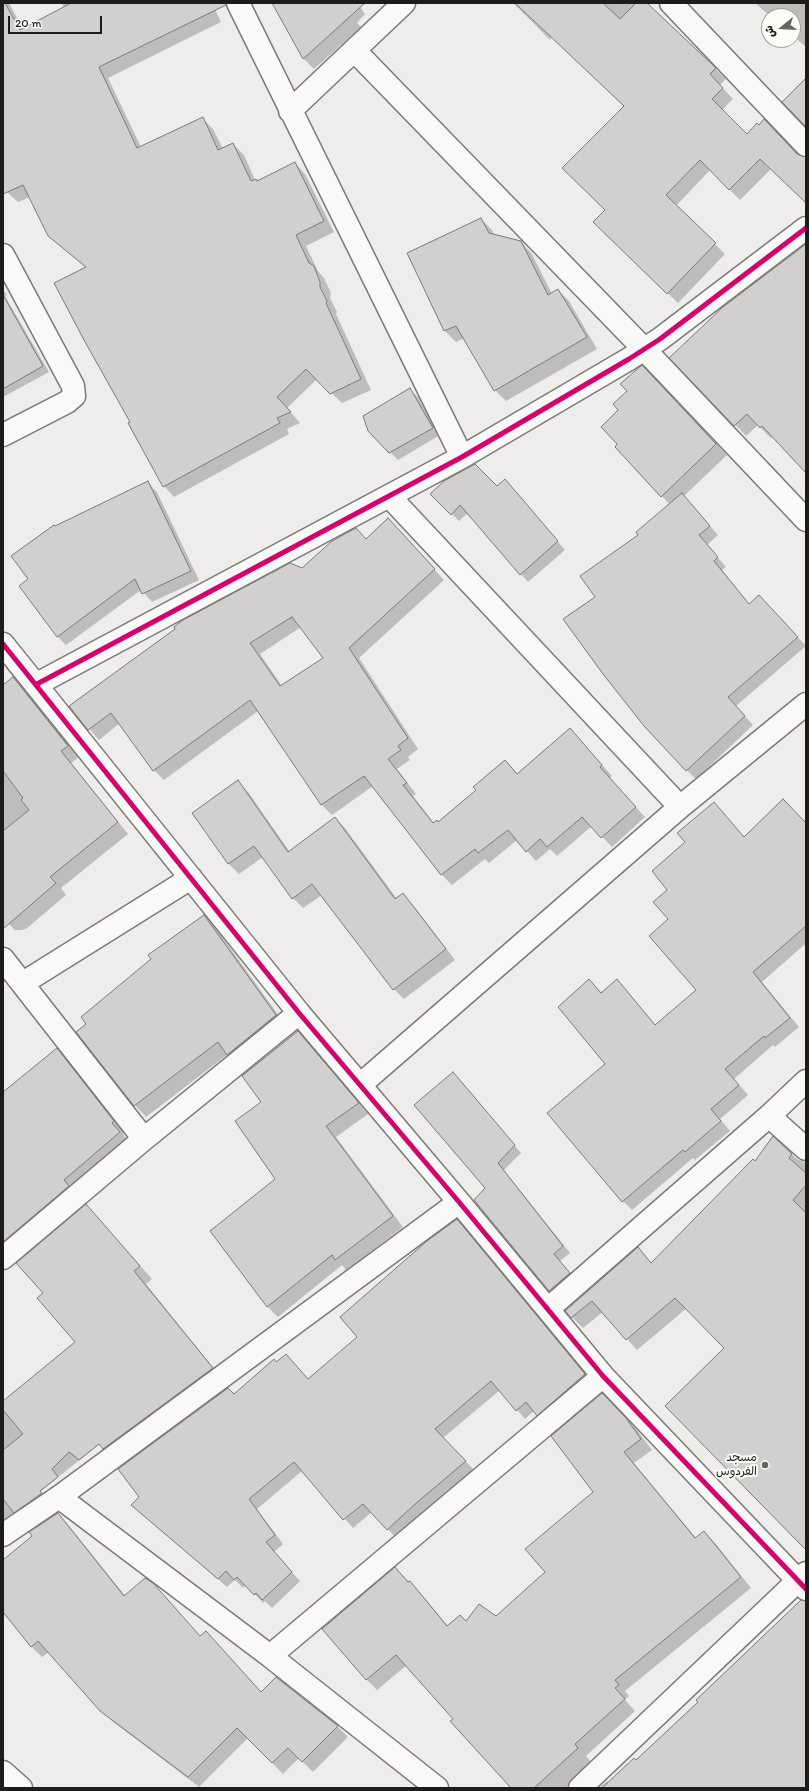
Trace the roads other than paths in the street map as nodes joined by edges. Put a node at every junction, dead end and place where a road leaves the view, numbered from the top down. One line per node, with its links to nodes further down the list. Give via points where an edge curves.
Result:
1 (238, 3): 5 (street)
2 (404, 3): 4 (street)
3 (671, 3): 6 (street)
4 (355, 51): 5 (street); 9 (street)
5 (290, 111): 11 (street)
6 (806, 145)
7 (806, 228): 9 (street)
8 (3, 255): 10 (street, via 73,386 74,396 68,402)
9 (644, 349): 11 (street); 13 (street)
10 (3, 435)
11 (462, 457): 12 (street)
12 (389, 496): 15 (street); 17 (street)
13 (806, 520)
14 (3, 644): 15 (street)
15 (36, 684): 18 (street)
16 (806, 704): 17 (street)
17 (680, 807): 23 (street)
18 (191, 878): 20 (street); 21 (street)
19 (3, 959): 20 (street)
20 (23, 983): 25 (street)
21 (299, 1014): 23 (street); 25 (street)
22 (806, 1081): 24 (street)
23 (360, 1085): 27 (street)
24 (769, 1116): 26 (street); 29 (street)
25 (144, 1139): 28 (street)
26 (806, 1149)
27 (459, 1202): 29 (street); 31 (street)
28 (3, 1258)
29 (548, 1309): 30 (street)
30 (603, 1376): 33 (street); 34 (street)
31 (59, 1496): 32 (street); 34 (street)
32 (3, 1535)
33 (804, 1581): 38 (street)
34 (270, 1656): 37 (street)
35 (3, 1772): 36 (street)
36 (21, 1788)
37 (437, 1788)
38 (580, 1788)

